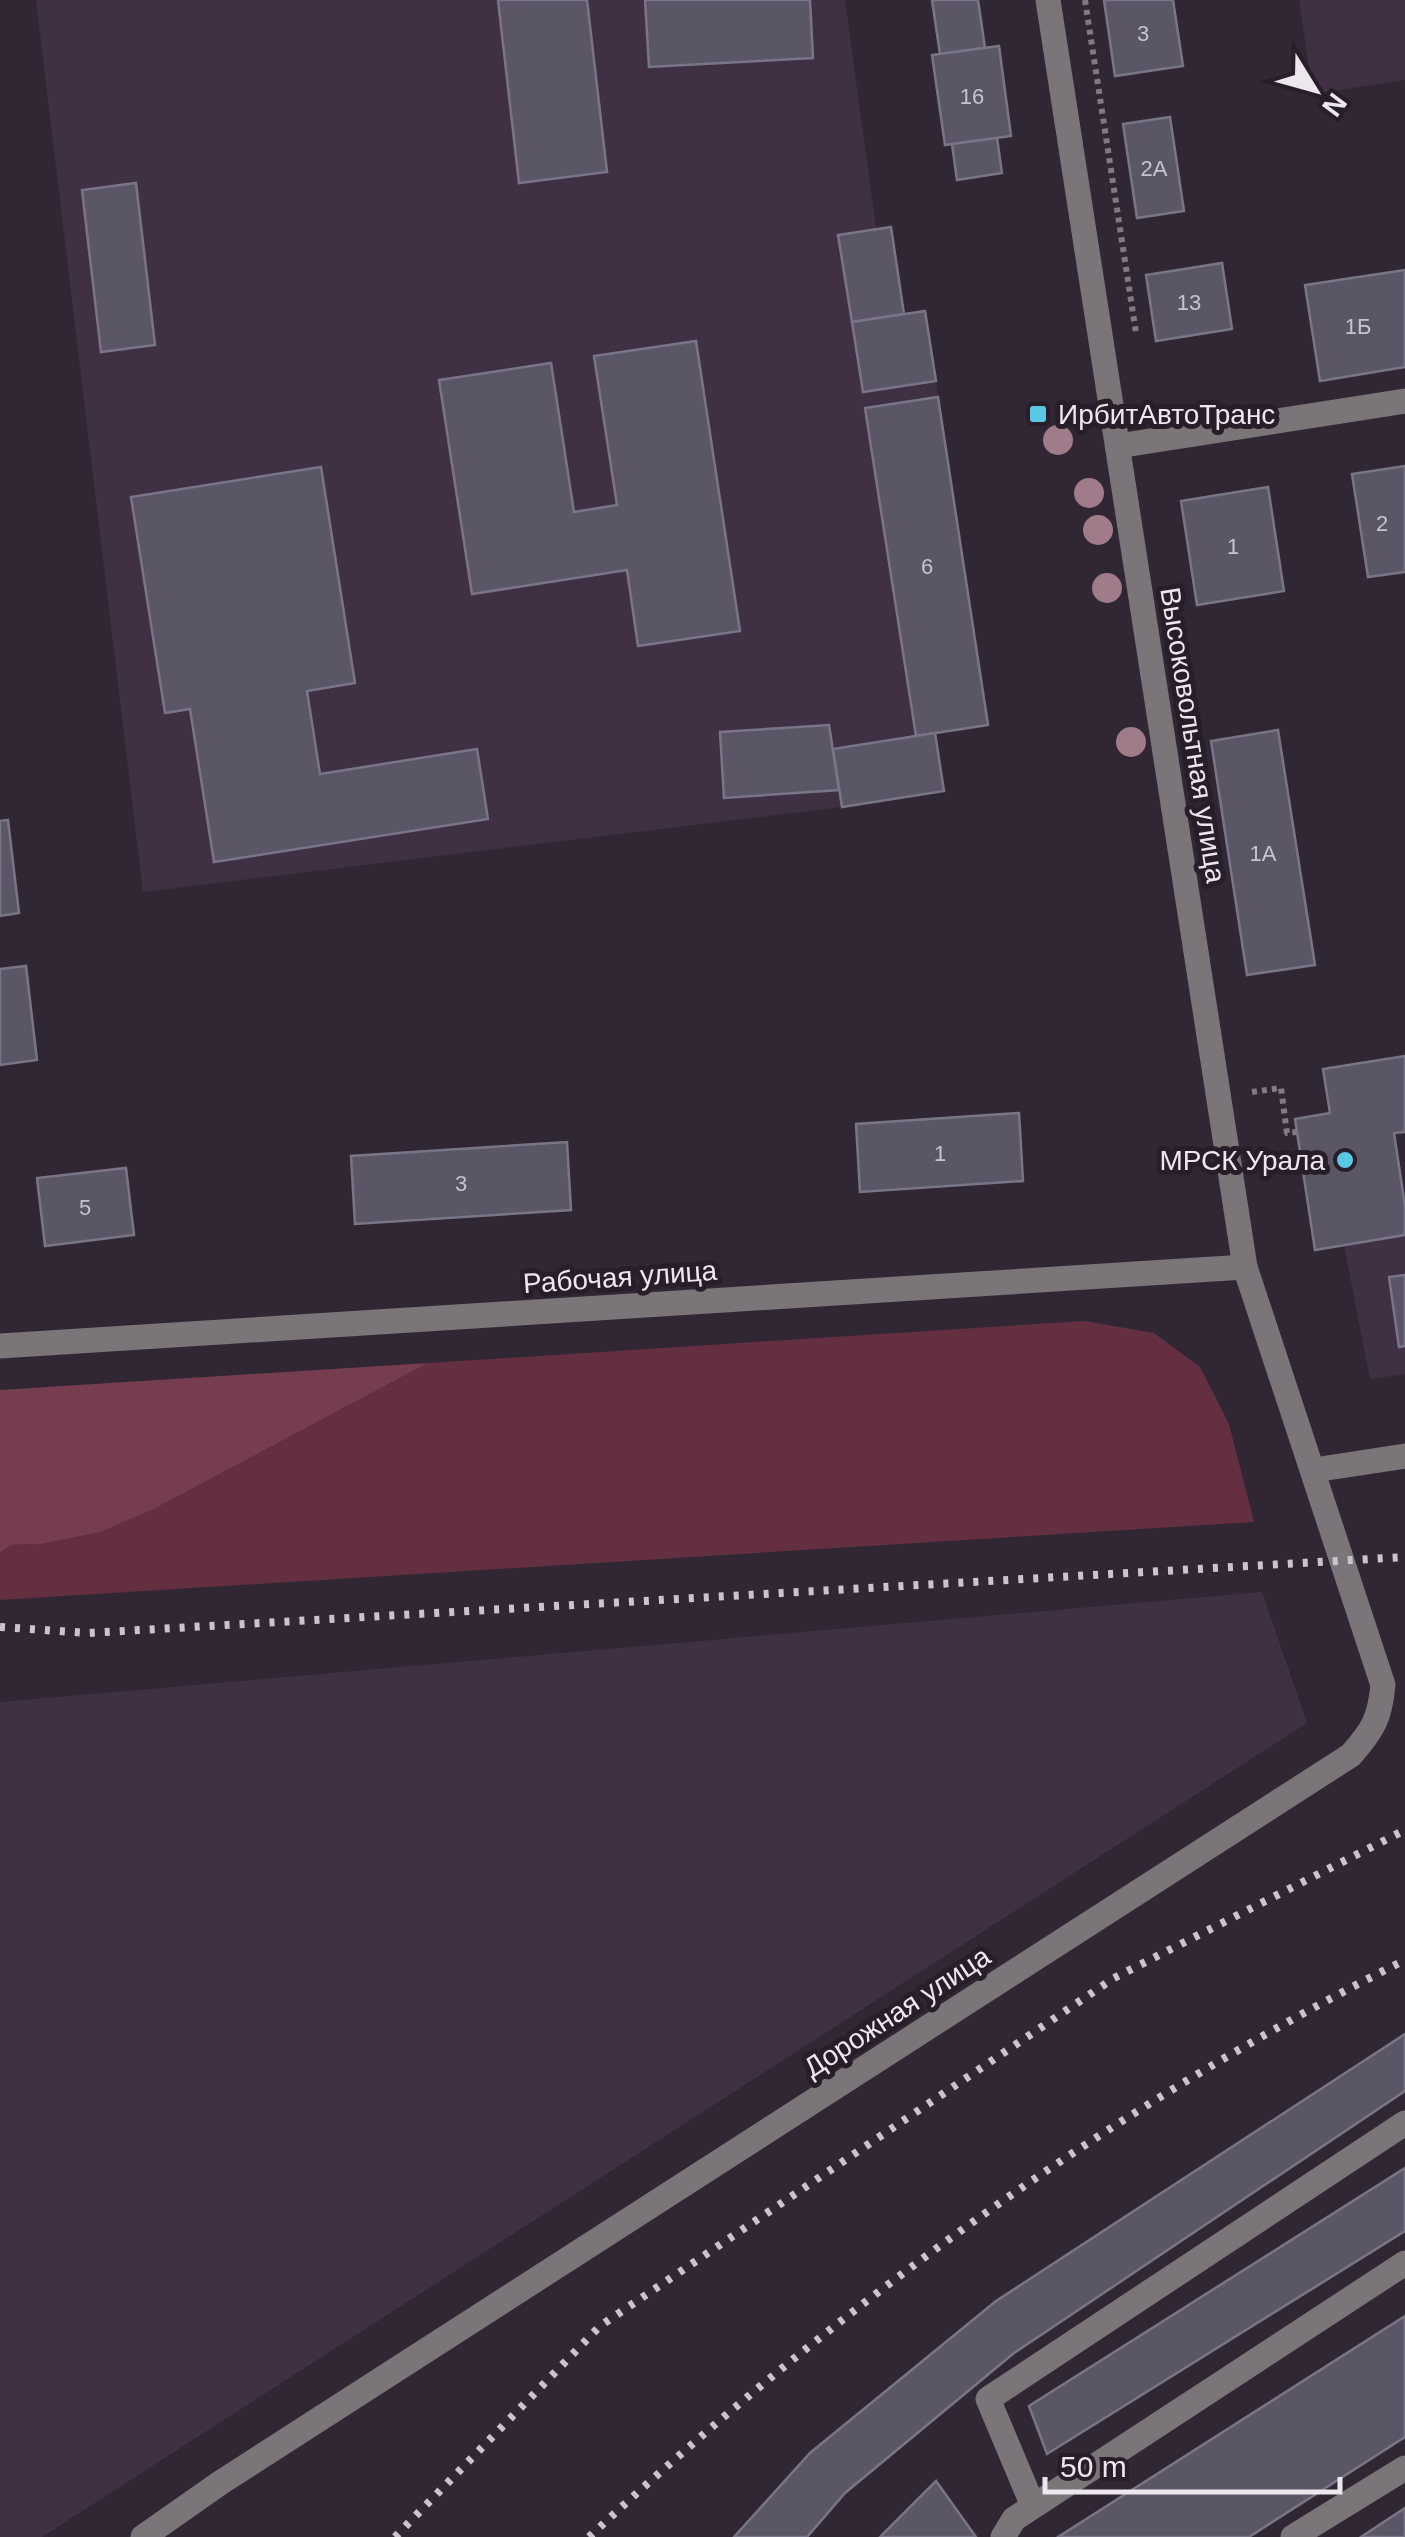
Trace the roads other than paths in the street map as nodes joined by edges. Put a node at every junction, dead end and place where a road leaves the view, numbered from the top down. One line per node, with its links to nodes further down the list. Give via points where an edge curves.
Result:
1 (1048, 0): 3 (street, Высоковольтная улица)
2 (1405, 401): 3 (street)
3 (1118, 446): 4 (street, Высоковольтная улица)
4 (1244, 1268): 5 (street, Рабочая улица); 7 (street, Высоковольтная улица)
5 (0, 1346)
6 (1405, 1456): 7 (street)
7 (1314, 1470): 12 (street, Дорожная улица, via 1382,1684 1380,1712 1351,1755)
8 (1405, 2124): 11 (street, via 988,2399)
9 (1405, 2263): 11 (street)
10 (1405, 2468): 14 (street)
11 (1033, 2506): 13 (street, via 1014,2518)
12 (143, 2537)
13 (1003, 2537)
14 (1293, 2537)

